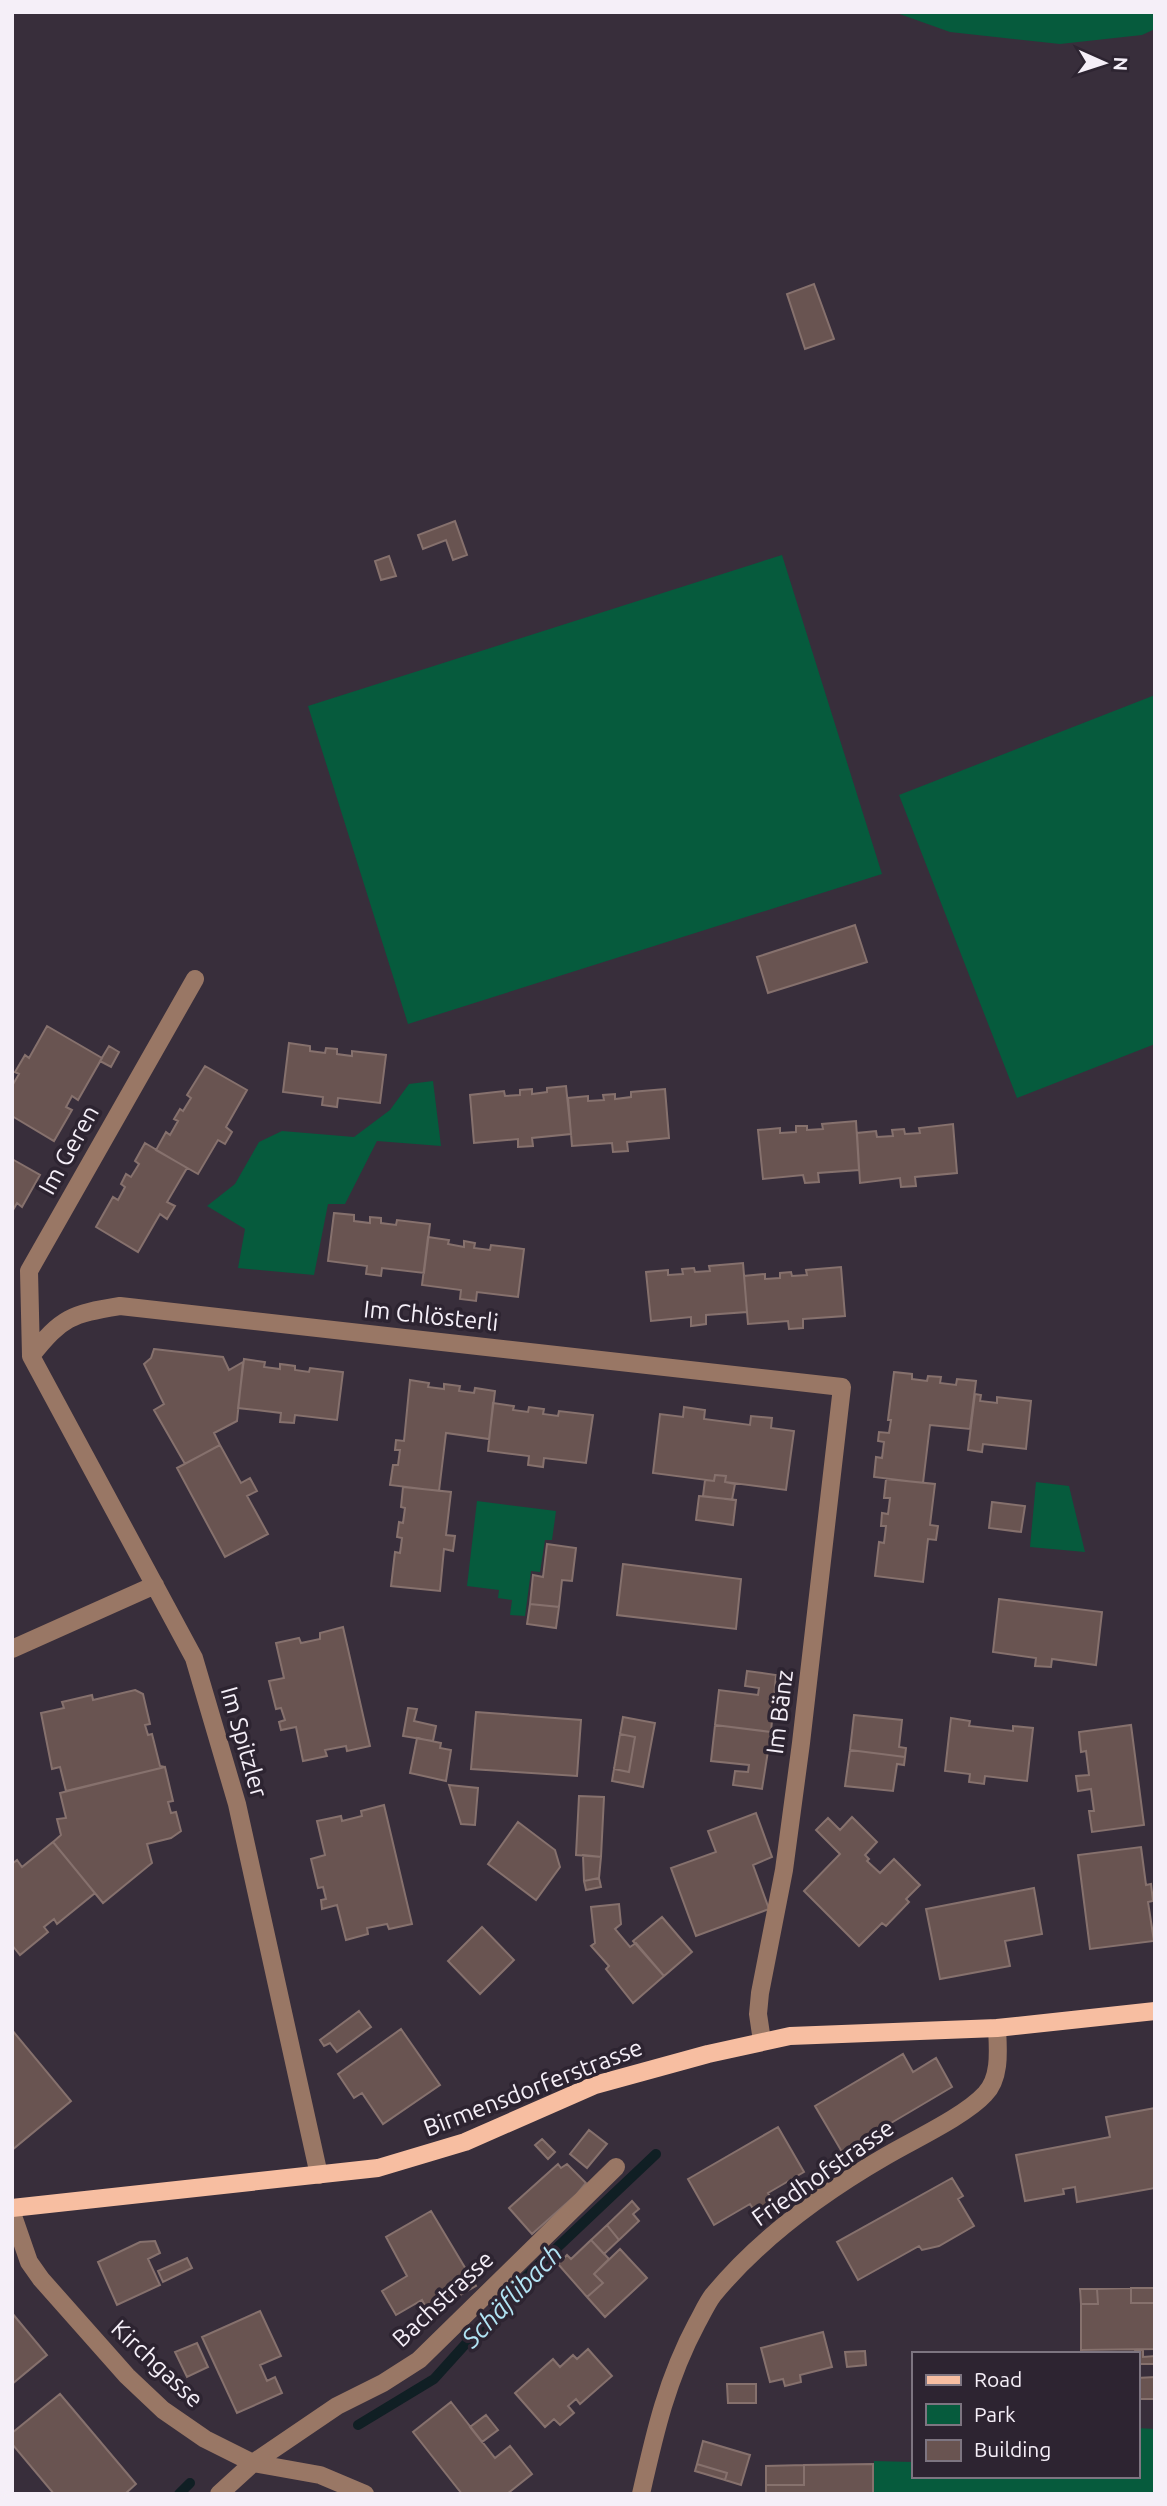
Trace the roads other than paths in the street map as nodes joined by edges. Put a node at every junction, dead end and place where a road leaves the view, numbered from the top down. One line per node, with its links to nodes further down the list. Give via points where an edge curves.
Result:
1 (195, 979): 2 (street, Im Geren, via 29,1271)
2 (31, 1356): 3 (street, Im Chlösterli, via 51,1331 78,1313 120,1306); 4 (street, Im Spitzler)
3 (842, 1387): 8 (street, Im Bänz, via 784,1870 760,1993)
4 (155, 1585): 5 (street); 10 (street, Im Spitzler, via 194,1658 237,1804)
5 (12, 1649)
6 (1155, 2011): 7 (main road, Birmensdorferstrasse)
7 (997, 2028): 8 (main road, Birmensdorferstrasse); 15 (street, Friedhofstrasse, via 997,2072 987,2093 808,2207 760,2245 711,2297 683,2350 660,2410)
8 (762, 2040): 10 (main road, Birmensdorferstrasse, via 596,2085 465,2142 416,2158)
9 (616, 2167): 12 (street, Bachstrasse, via 419,2360 337,2406)
10 (319, 2175): 11 (main road, Birmensdorferstrasse)
11 (12, 2211): 12 (street, Kirchgasse, via 29,2262 127,2376 205,2440)
12 (253, 2463): 13 (street, Bachstrasse); 14 (street, Kirchgasse, via 320,2475)
13 (219, 2494)
14 (365, 2494)
15 (641, 2494)

